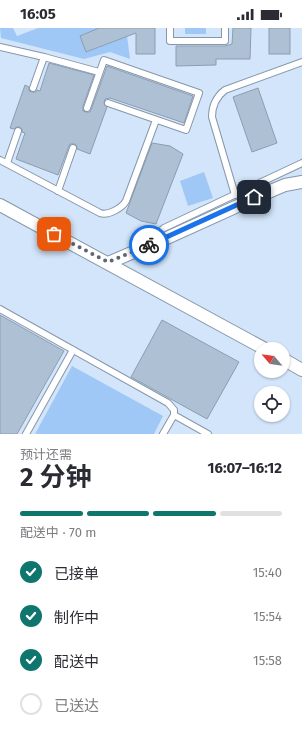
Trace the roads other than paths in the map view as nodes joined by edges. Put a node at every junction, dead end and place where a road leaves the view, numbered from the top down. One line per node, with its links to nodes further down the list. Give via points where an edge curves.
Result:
1 (170, 28): 2 (lane, via 170,41 225,41)
2 (225, 28)
3 (0, 47): 4 (lane)
4 (44, 57): 6 (lane); 7 (lane)
5 (302, 62): 18 (lane, via 225,90 215,102 212,117)
6 (99, 72): 9 (lane); 10 (lane, via 104,60 199,93 186,130)
7 (33, 88)
8 (108, 103): 10 (lane)
9 (87, 108)
10 (156, 120): 17 (lane, via 126,201 121,206 104,214)
11 (18, 131): 14 (lane)
12 (73, 148): 17 (lane)
13 (0, 160): 14 (lane)
14 (7, 163): 17 (lane)
15 (302, 163): 18 (lane)
16 (302, 182): 20 (street, via 285,184)
17 (58, 191)
18 (235, 195): 20 (lane, via 164,228 159,232)
19 (0, 205): 21 (street)
20 (156, 242): 21 (street)
21 (108, 262): 23 (street)
22 (0, 309): 24 (lane)
23 (254, 343)
24 (73, 350): 27 (lane, via 168,403 174,410); 28 (lane)
25 (290, 363): 26 (street)
26 (302, 370)
27 (174, 415): 29 (lane); 30 (lane)
28 (26, 434)
29 (163, 434)
30 (208, 434)

